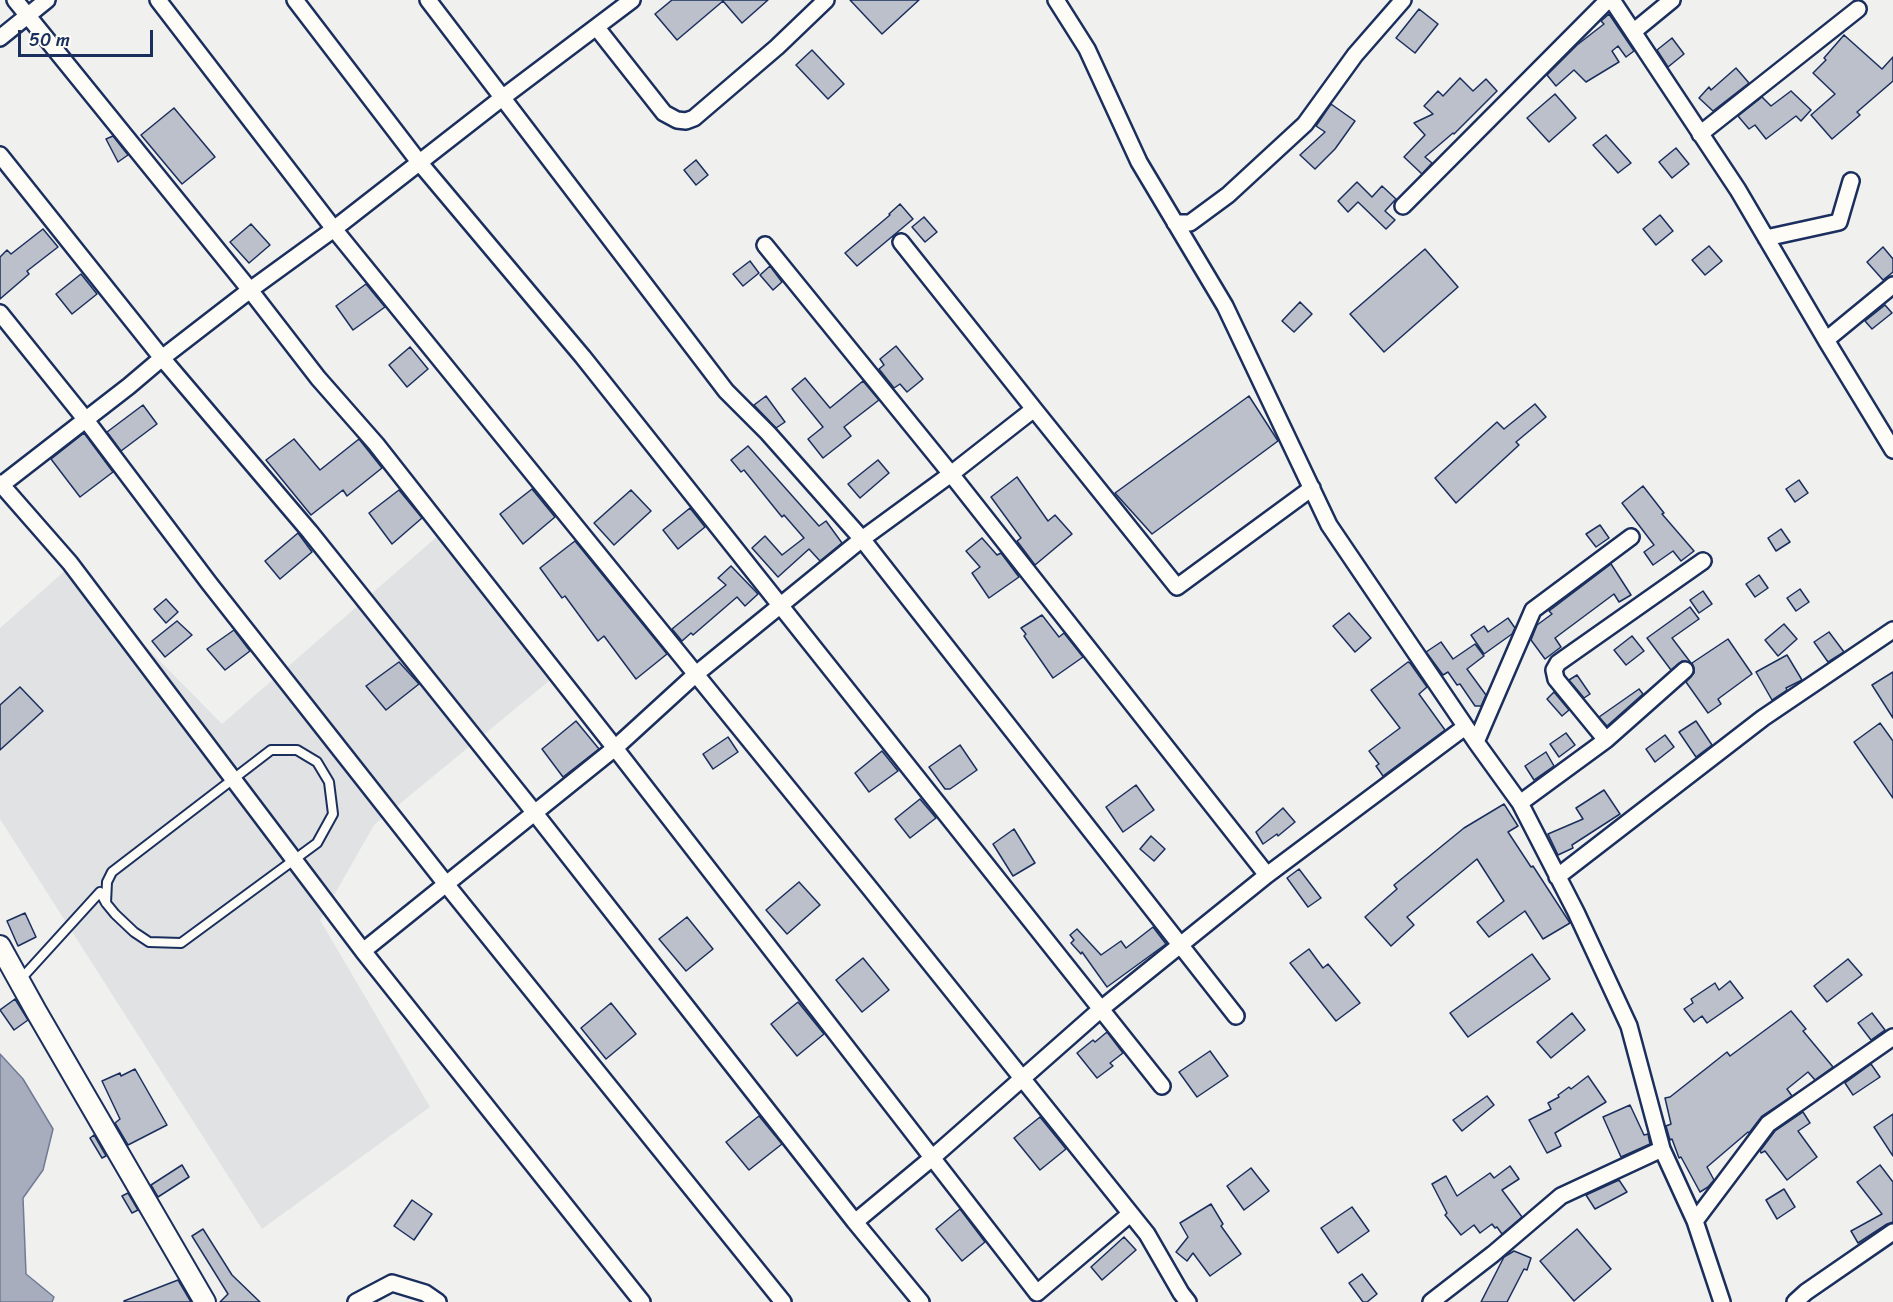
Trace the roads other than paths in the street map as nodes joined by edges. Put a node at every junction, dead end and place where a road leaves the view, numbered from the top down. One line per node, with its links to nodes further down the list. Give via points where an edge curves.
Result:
1 (15, 0): 13 (street)
2 (47, 0): 13 (street)
3 (158, 0): 24 (street)
4 (295, 0): 20 (street)
5 (428, 0): 17 (street)
6 (632, 0): 14 (street)
7 (826, 0): 14 (street, via 769,54 686,121 664,113)
8 (1056, 0): 23 (street, via 1088,49 1139,162)
9 (1403, 0): 23 (street, via 1355,55 1305,124 1228,195 1190,223)
10 (1610, 0): 15 (street); 22 (street)
11 (1672, 0): 15 (street)
12 (1858, 9): 18 (street)
13 (28, 16): 16 (street); 29 (street)
14 (597, 28): 17 (street)
15 (1633, 32): 18 (street)
16 (0, 38)
17 (502, 98): 20 (street); 40 (street, via 726,391)
18 (1700, 134): 25 (street)
19 (0, 155): 32 (street)
20 (419, 162): 24 (street); 42 (street, via 583,357)
21 (1851, 181): 25 (street, via 1839,222)
22 (1403, 206)
23 (1175, 224): 38 (street, via 1225,306)
24 (334, 229): 29 (street); 45 (street)
25 (1766, 238): 31 (street)
26 (901, 242): 33 (street)
27 (765, 245): 36 (street)
28 (1893, 285): 31 (street)
29 (250, 290): 32 (street); 49 (street)
30 (0, 313): 34 (street)
31 (1826, 340): 35 (street)
32 (162, 358): 34 (street); 51 (street, via 310,532)
33 (1034, 409): 36 (street); 38 (street, via 1177,587)
34 (86, 420): 37 (street); 54 (street)
35 (1893, 450)
36 (951, 474): 40 (street); 52 (street)
37 (0, 485): 58 (street, via 70,563)
38 (1312, 488): 46 (street, via 1329,525)
39 (1631, 537): 48 (street, via 1533,610)
40 (862, 539): 42 (street); 56 (street)
41 (1703, 561): 47 (street, via 1558,663 1554,670 1556,679)
42 (780, 607): 45 (street); 60 (street)
43 (1893, 630): 53 (street, via 1763,718)
44 (1685, 670): 47 (street)
45 (696, 674): 49 (street); 63 (street)
46 (1465, 727): 48 (street); 52 (street)
47 (1606, 740): 50 (street)
48 (1476, 742): 50 (street)
49 (615, 748): 51 (street); 66 (street)
50 (1520, 803): 53 (street)
51 (534, 812): 54 (street); 69 (street)
52 (1267, 875): 56 (street)
53 (1557, 877): 65 (street, via 1629,1026)
54 (446, 884): 58 (street); 75 (street)
55 (106, 903): 55 (lane, via 149,942 181,943 317,843 333,814 329,782 317,762 297,750 271,750 112,872 107,882); 59 (lane, via 100,892)
56 (1180, 945): 60 (street); 61 (street)
57 (0, 946): 59 (street)
58 (363, 951): 74 (street)
59 (19, 981): 71 (street)
60 (1101, 1009): 63 (street); 64 (street)
61 (1236, 1016)
62 (1893, 1037): 68 (street, via 1768,1124)
63 (1022, 1079): 66 (street); 67 (street)
64 (1162, 1086)
65 (1662, 1149): 68 (street); 78 (street, via 1560,1196)
66 (932, 1158): 67 (street, via 1037,1293); 69 (street)
67 (1130, 1214): 77 (street, via 1147,1234)
68 (1695, 1221): 79 (street)
69 (855, 1222): 76 (street)
70 (1893, 1232): 80 (street)
71 (205, 1302)
72 (356, 1302): 73 (street, via 392,1282 425,1293)
73 (438, 1302)
74 (642, 1302)
75 (783, 1302)
76 (921, 1302)
77 (1188, 1302)
78 (1431, 1302)
79 (1722, 1302)
80 (1796, 1302)

